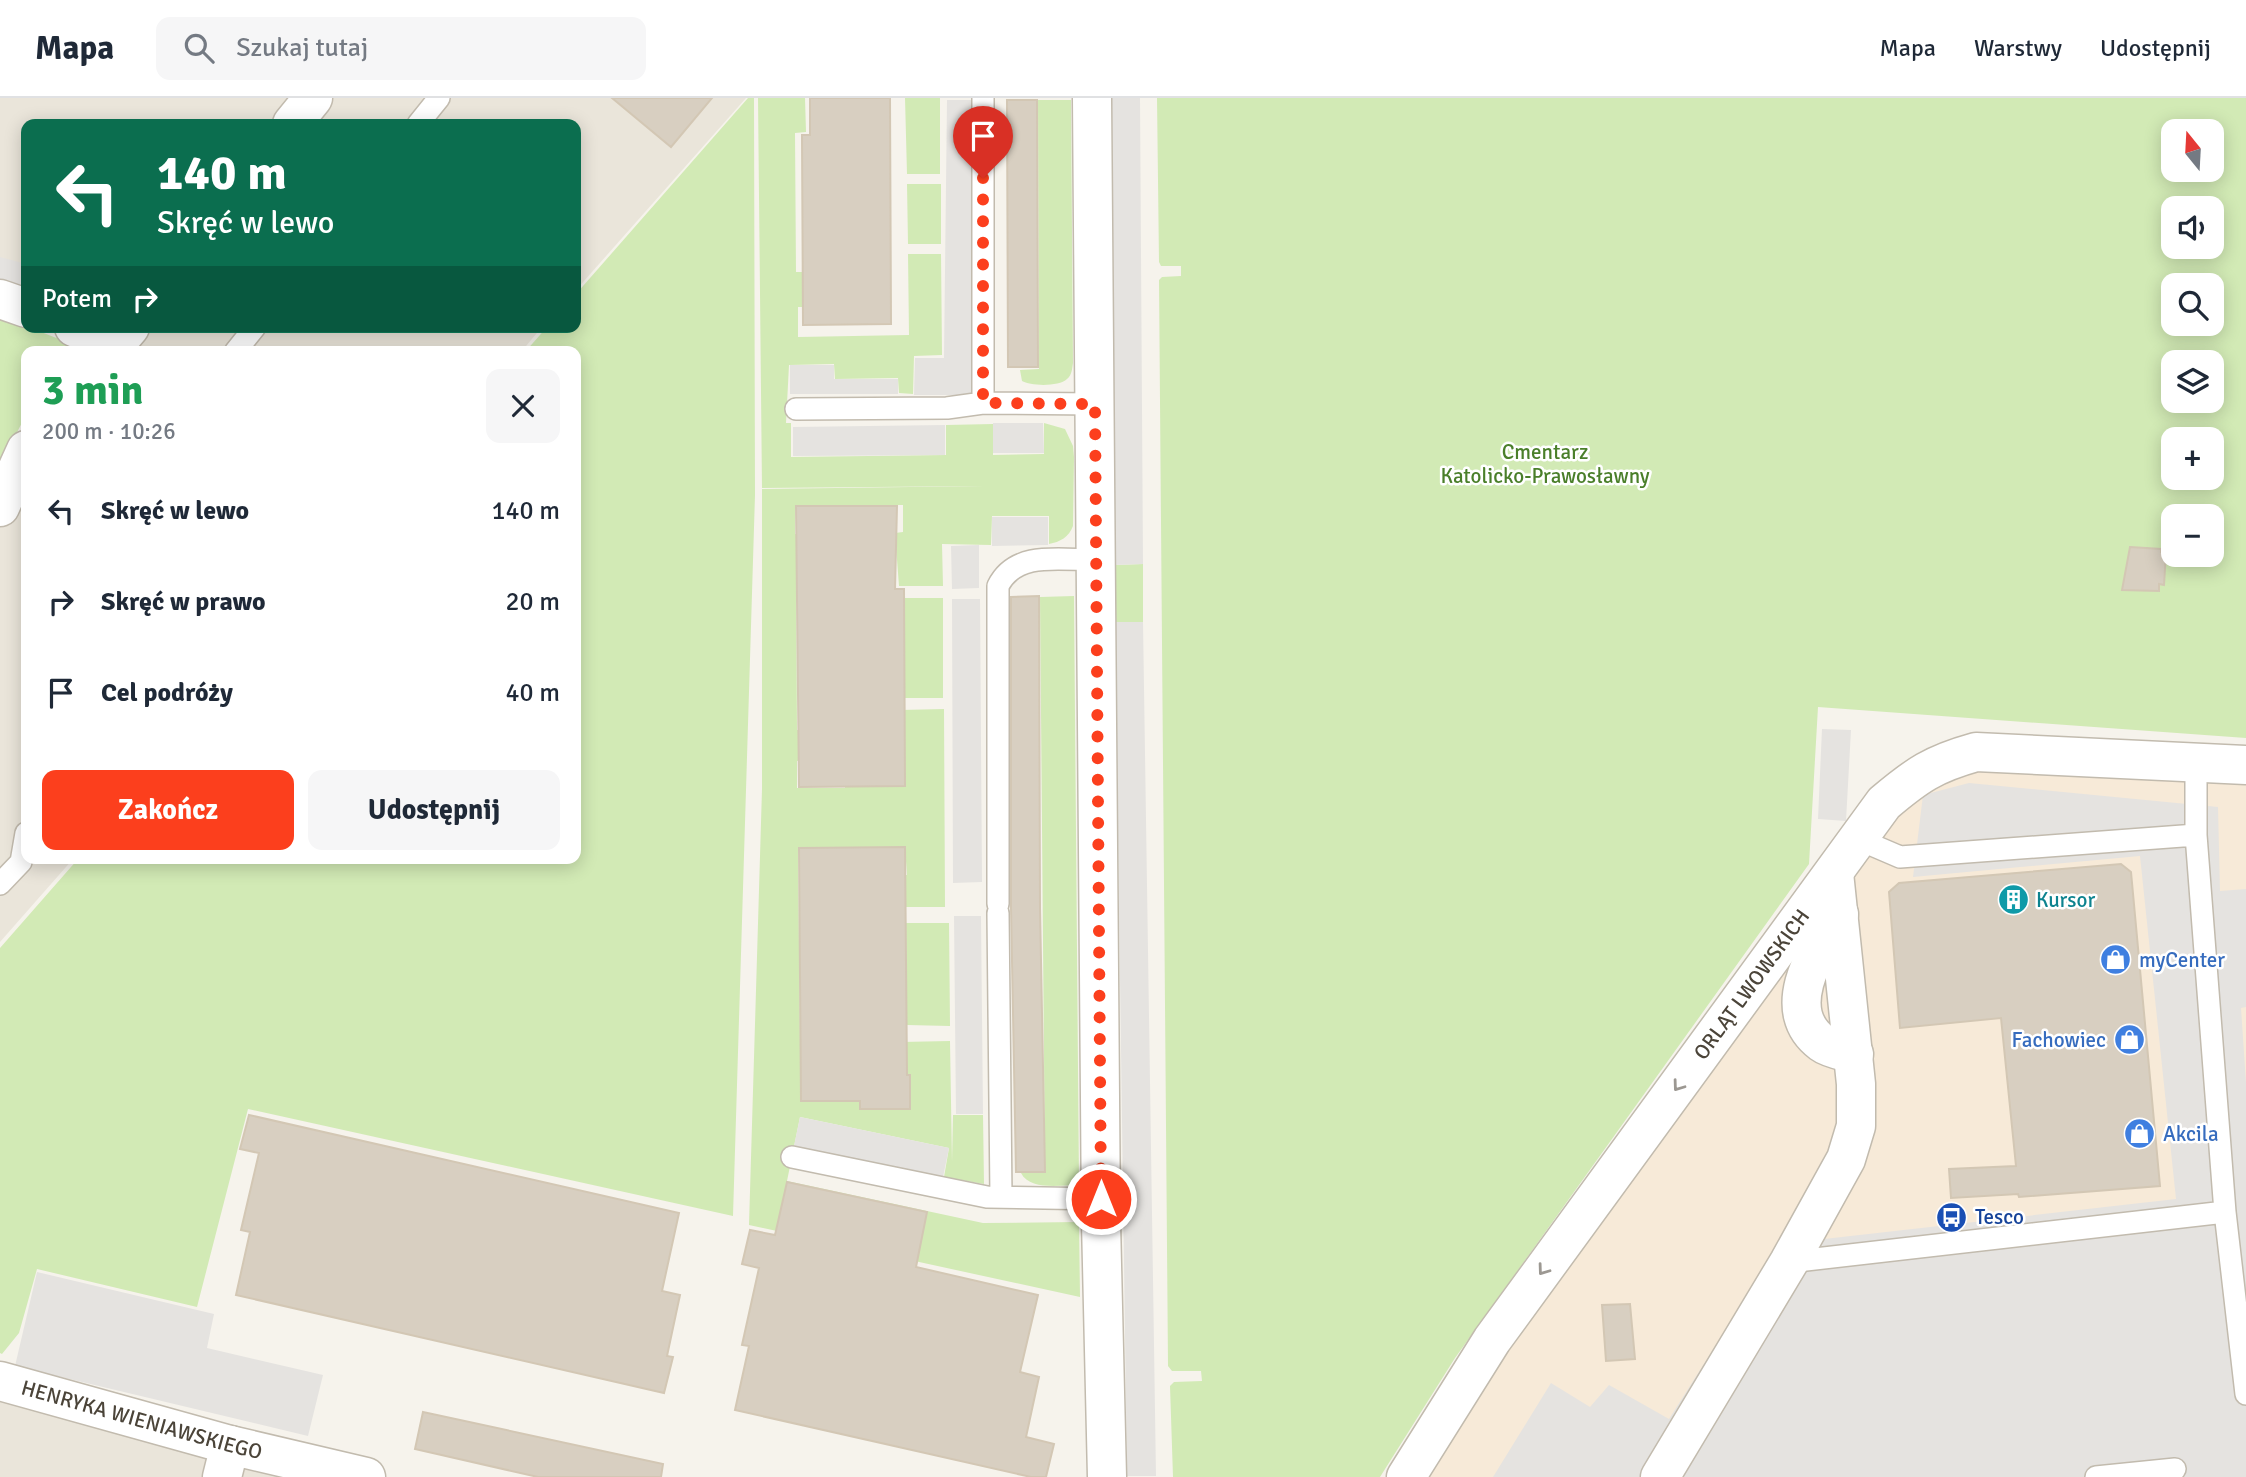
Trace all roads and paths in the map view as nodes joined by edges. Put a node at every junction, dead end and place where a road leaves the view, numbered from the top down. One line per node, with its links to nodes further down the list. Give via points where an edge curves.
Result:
1 (313, 98): 5 (street)
2 (439, 98): 6 (lane)
3 (983, 98): 11 (lane)
4 (1092, 98): 12 (street)
5 (296, 119)
6 (422, 119)
7 (0, 299): 8 (street)
8 (21, 305)
9 (93, 333): 10 (street)
10 (118, 341)
11 (983, 403): 12 (lane); 13 (lane, via 947,408)
12 (1095, 404): 16 (street)
13 (796, 409)
14 (21, 461): 15 (street)
15 (0, 507)
16 (1096, 560): 25 (lane, via 1032,560 1004,574 998,586); 26 (street)
17 (2196, 763): 18 (street, ORLĄT LWOWSKICH); 19 (lane); 20 (street, ORLĄT LWOWSKICH, via 1976,752 1944,761 1914,778 1884,803)
18 (2246, 765)
19 (2196, 835): 20 (lane, via 1900,857); 27 (lane)
20 (1858, 839): 22 (street, ORLĄT LWOWSKICH)
21 (21, 862): 23 (lane)
22 (1834, 873): 28 (street, via 1854,1054 1856,1126 1846,1159); 35 (street, ORLĄT LWOWSKICH, one-way to 35, via 1492,1340)
23 (0, 884)
24 (792, 1157): 25 (lane)
25 (1001, 1197): 26 (lane)
26 (1101, 1199): 34 (street)
27 (2225, 1212): 28 (lane); 30 (lane)
28 (1789, 1262): 36 (street)
29 (0, 1381): 31 (street, HENRYKA WIENIAWSKIEGO)
30 (2246, 1394)
31 (226, 1461): 33 (street, HENRYKA WIENIAWSKIEGO)
32 (2175, 1469): 37 (lane)
33 (366, 1477)
34 (1107, 1477)
35 (1406, 1477)
36 (1660, 1477)
37 (2096, 1477)

